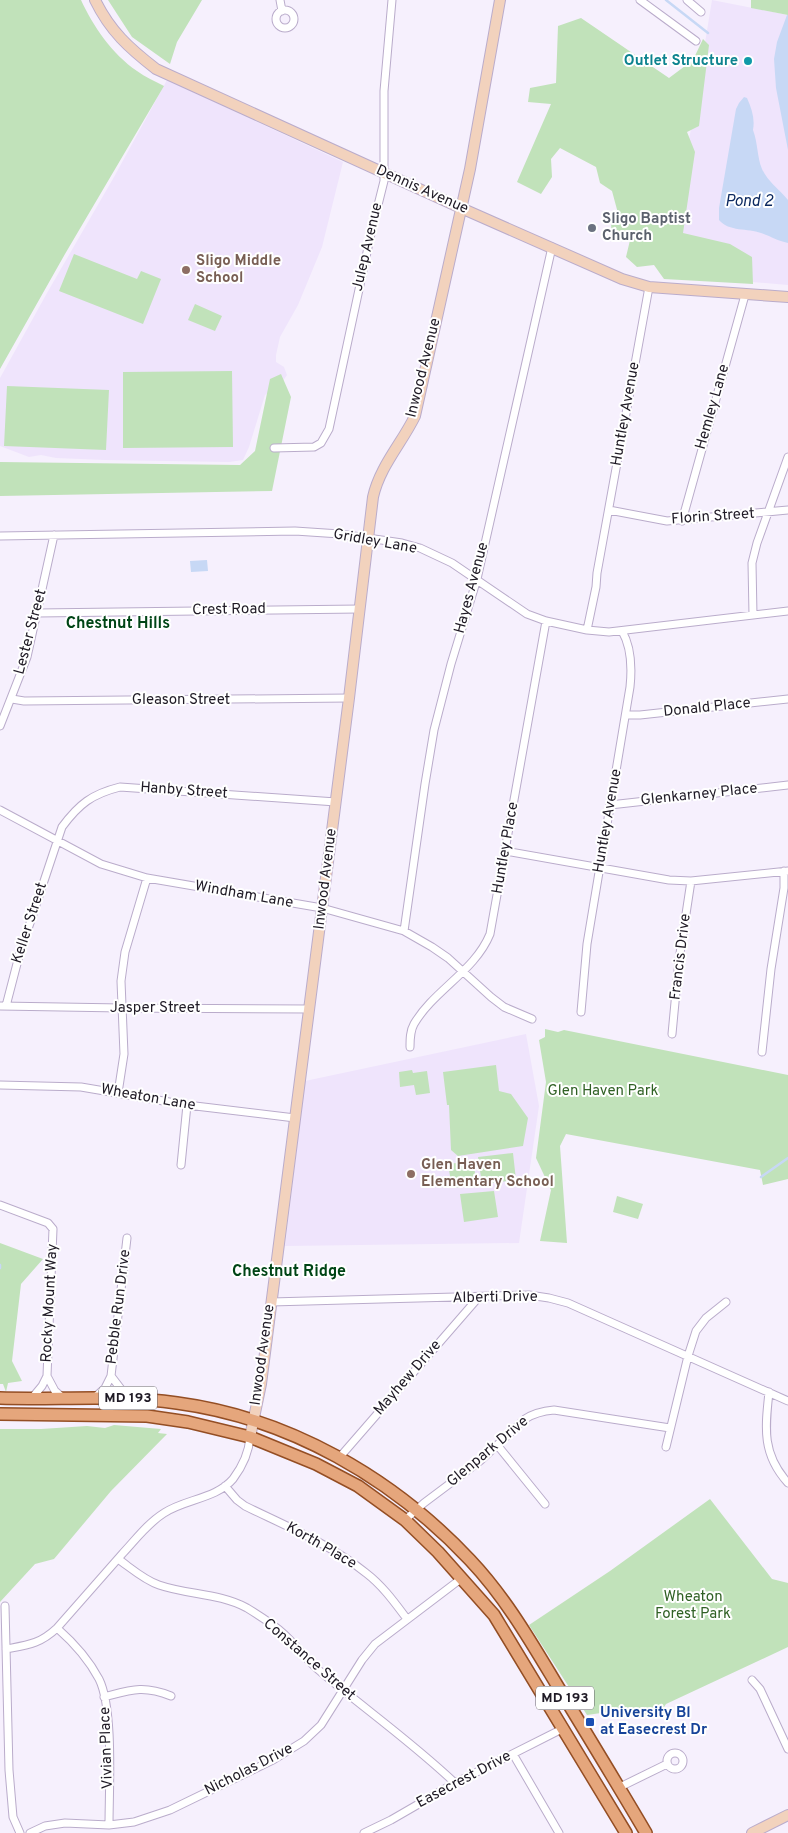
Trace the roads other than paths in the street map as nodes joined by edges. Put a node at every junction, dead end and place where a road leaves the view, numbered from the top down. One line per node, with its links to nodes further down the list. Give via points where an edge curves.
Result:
1 (95, 0): 10 (street, Dennis Avenue, via 114,31 130,49 156,69)
2 (280, 0): 7 (street)
3 (392, 0): 10 (street, Julep Avenue, via 384,91)
4 (500, 0): 11 (street, Inwood Avenue)
5 (640, 0): 9 (street)
6 (687, 0): 8 (street)
7 (282, 11)
8 (701, 12)
9 (696, 41)
10 (383, 172): 11 (street, Dennis Avenue); 16 (street, Julep Avenue, via 384,181 329,429 321,443 314,447)
11 (461, 208): 12 (street, Dennis Avenue); 24 (street, Inwood Avenue, via 415,416 376,484)
12 (552, 247): 13 (street, Dennis Avenue, via 622,279); 25 (street, Hayes Avenue)
13 (649, 287): 14 (street, Dennis Avenue); 18 (street, Huntley Avenue)
14 (745, 294): 15 (street, Dennis Avenue); 21 (street, Hemley Lane)
15 (788, 298)
16 (274, 448)
17 (788, 457): 20 (street)
18 (609, 510): 21 (street, Florin Street); 31 (street, Huntley Avenue)
19 (788, 510): 20 (street, Florin Street)
20 (769, 512): 21 (street, Florin Street); 29 (street, via 752,563)
21 (682, 521)
22 (54, 535): 23 (street, Gridley Lane); 24 (street, Gridley Lane, via 295,531); 28 (street, Lester Street)
23 (0, 536)
24 (369, 538): 25 (street, Gridley Lane, via 420,548); 26 (street, Inwood Avenue)
25 (477, 579): 30 (street, Gridley Lane, via 515,606); 49 (street, Hayes Avenue, via 434,730)
26 (360, 609): 28 (street, Crest Road); 33 (street, Inwood Avenue)
27 (788, 611): 29 (street, Gridley Lane)
28 (38, 613): 34 (street, Lester Street)
29 (753, 615): 32 (street, Gridley Lane)
30 (546, 621): 31 (street, Gridley Lane); 43 (street, Huntley Place)
31 (587, 630): 32 (street, Gridley Lane)
32 (622, 631): 36 (street, Huntley Avenue, via 632,667)
33 (349, 698): 34 (street, Gleason Street); 39 (street, Inwood Avenue)
34 (12, 699): 37 (street, Lester Street)
35 (788, 699): 36 (street, Donald Place)
36 (626, 715): 40 (street, Huntley Avenue)
37 (0, 726)
38 (788, 785): 40 (street, Glenkarney Place)
39 (336, 802): 42 (street, Hanby Street, via 120,787 104,791 75,810); 48 (street, Inwood Avenue)
40 (610, 805): 44 (street, Huntley Avenue)
41 (0, 810): 42 (street, Windham Lane)
42 (56, 841): 46 (street, Windham Lane, via 101,864); 51 (street, Keller Street)
43 (505, 851): 44 (street); 50 (street, Huntley Place, via 490,934 480,953)
44 (599, 867): 47 (street); 54 (street, Huntley Avenue)
45 (786, 871): 47 (street); 58 (street)
46 (147, 878): 48 (street, Windham Lane); 52 (street, via 125,952)
47 (692, 881): 56 (street, Francis Drive, via 679,960)
48 (322, 908): 49 (street, Windham Lane); 53 (street, Inwood Avenue)
49 (404, 931): 50 (street, Windham Lane, via 432,946)
50 (463, 971): 55 (street, Windham Lane, via 504,1007); 57 (street, Huntley Place, via 414,1024)
51 (3, 1006): 52 (street, Jasper Street)
52 (122, 1008): 53 (street, Jasper Street); 60 (street, via 124,1054)
53 (309, 1009): 62 (street, Inwood Avenue)
54 (581, 1012)
55 (532, 1019)
56 (672, 1034)
57 (410, 1047)
58 (762, 1052)
59 (0, 1085): 60 (street, Wheaton Lane, via 81,1087)
60 (118, 1093): 61 (street, Wheaton Lane)
61 (187, 1105): 62 (street, Wheaton Lane); 63 (street)
62 (295, 1118): 67 (street, Inwood Avenue)
63 (181, 1165)
64 (0, 1205): 70 (street, Rocky Mount Way, via 48,1223 53,1229)
65 (127, 1238): 71 (street, Pebble Run Drive)
66 (478, 1298): 67 (street, Alberti Drive); 69 (street, Alberti Drive, via 529,1295 568,1303); 85 (street, Mayhew Drive)
67 (271, 1302): 80 (street, Inwood Avenue)
68 (726, 1302): 69 (street, via 696,1331)
69 (688, 1356): 72 (street, Alberti Drive); 81 (street)
70 (47, 1376): 75 (street, Rocky Mount Way); 76 (street, Rocky Mount Way)
71 (111, 1376): 73 (street, Pebble Run Drive); 77 (street, Pebble Run Drive, via 124,1393)
72 (769, 1392): 78 (street, Alberti Drive); 86 (street, via 766,1443 772,1460)
73 (95, 1397): 76 (main road, MD 193); 77 (main road, MD 193)
74 (0, 1398): 75 (main road, MD 193)
75 (32, 1398): 76 (main road, MD 193)
76 (63, 1398)
77 (133, 1398): 80 (main road, MD 193, via 177,1402)
78 (788, 1401)
79 (0, 1414): 82 (main road, MD 193, via 147,1416)
80 (253, 1420): 82 (street, Inwood Avenue); 85 (main road, MD 193)
81 (670, 1428): 83 (street, Glenpark Drive, via 544,1411 525,1419); 84 (street)
82 (250, 1437): 87 (street, Inwood Avenue, via 244,1461); 90 (main road, MD 193, via 316,1464 358,1486)
83 (498, 1446): 88 (street); 89 (street, Glenpark Drive)
84 (666, 1447)
85 (339, 1458): 89 (main road, MD 193)
86 (788, 1483)
87 (225, 1486): 91 (street, Inwood Avenue, via 164,1513 145,1528); 94 (street, Korth Place, via 246,1506 328,1547 366,1573 382,1587)
88 (545, 1504)
89 (417, 1509): 90 (street, Glenpark Drive); 106 (main road, MD 193, via 470,1560 522,1628)
90 (405, 1520): 92 (main road, MD 193)
91 (118, 1559): 95 (street, Inwood Avenue); 98 (street, Constance Street, via 157,1584 224,1598 245,1607 284,1634 316,1668)
92 (462, 1578): 94 (street, Nicholas Drive); 101 (main road, MD 193, via 494,1615)
93 (6, 1606): 96 (street)
94 (407, 1619): 98 (street, Nicholas Drive, via 375,1644)
95 (57, 1628): 96 (street, Inwood Avenue, via 36,1643); 100 (street, Vivian Place, via 86,1657 100,1680)
96 (6, 1649): 109 (street, via 11,1802)
97 (752, 1680): 102 (street, via 760,1689)
98 (343, 1690): 105 (street, Constance Street); 108 (street, Nicholas Drive, via 321,1725 304,1741 273,1760 170,1810 134,1822)
99 (171, 1696): 100 (street, via 144,1688)
100 (104, 1697): 108 (street, Vivian Place, via 108,1723)
101 (564, 1728): 103 (street, Easecrest Drive); 113 (main road, MD 193)
102 (788, 1749)
103 (513, 1754): 105 (street, Easecrest Drive); 112 (street)
104 (667, 1764): 106 (street)
105 (455, 1783): 111 (street, Easecrest Drive)
106 (620, 1787): 114 (main road, MD 193)
107 (788, 1815): 115 (street)
108 (109, 1825): 110 (street, Nicholas Drive, via 65,1823 45,1826)
109 (20, 1833)
110 (30, 1833)
111 (364, 1833)
112 (559, 1833)
113 (626, 1833)
114 (646, 1833)
115 (752, 1833)

